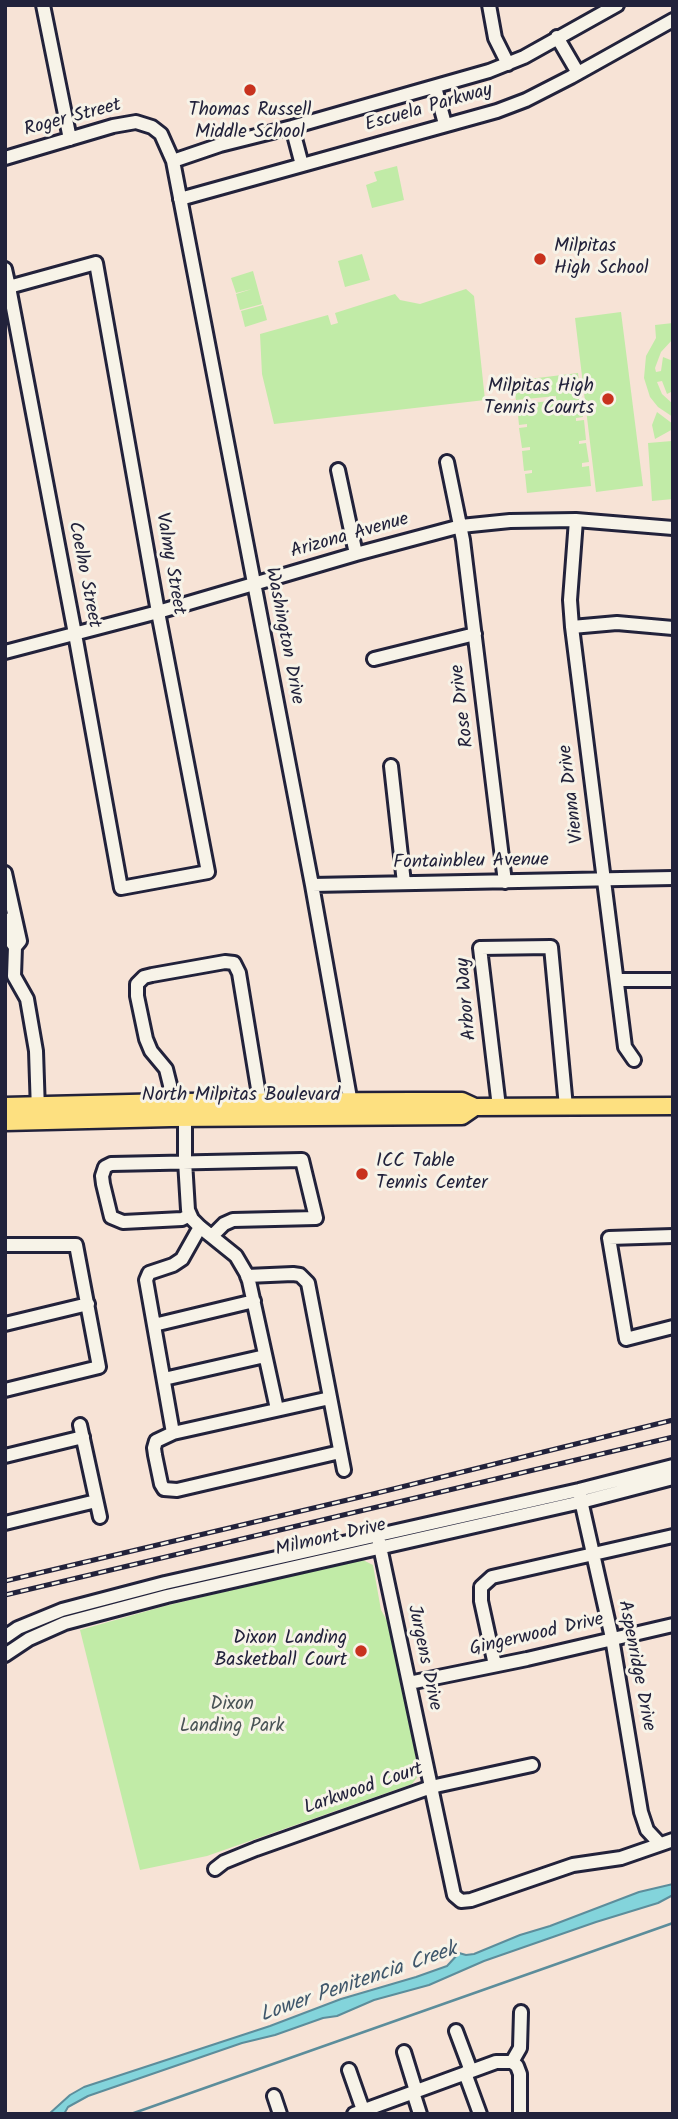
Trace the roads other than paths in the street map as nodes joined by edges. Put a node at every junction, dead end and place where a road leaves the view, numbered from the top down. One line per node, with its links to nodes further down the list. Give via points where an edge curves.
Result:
1 (43, 5): 12 (street)
2 (489, 5): 7 (street, via 495,38)
3 (617, 5): 4 (street, Escuela Parkway)
4 (597, 10): 6 (street, Escuela Parkway)
5 (673, 20): 8 (street, Escuela Parkway)
6 (557, 37): 7 (street, Escuela Parkway); 8 (street)
7 (508, 64): 9 (street, Escuela Parkway)
8 (578, 73): 10 (street, Escuela Parkway, via 526,100)
9 (435, 87): 10 (street); 11 (street, Escuela Parkway)
10 (445, 124): 15 (street, Escuela Parkway)
11 (292, 127): 14 (street, Escuela Parkway); 15 (street)
12 (70, 139): 13 (street, Roger Street); 14 (street, Roger Street, via 140,123 160,135)
13 (5, 158)
14 (173, 161): 16 (street, Washington Drive)
15 (302, 165): 16 (street, Escuela Parkway)
16 (180, 199): 25 (street, Washington Drive)
17 (5, 269): 18 (street, Coelho Street)
18 (7, 287): 26 (street, Valmy Street, via 96,263); 29 (street, Coelho Street)
19 (447, 462): 22 (street, Rose Drive)
20 (338, 470): 24 (street)
21 (576, 520): 22 (street, Arizona Avenue); 23 (street, Arizona Avenue); 27 (street, Vienna Drive)
22 (461, 526): 24 (street, Arizona Avenue); 30 (street, Rose Drive)
23 (673, 528)
24 (356, 554): 25 (street, Arizona Avenue)
25 (254, 585): 26 (street, Arizona Avenue); 39 (street, Washington Drive)
26 (158, 612): 29 (street, Arizona Avenue); 40 (street, Valmy Street, via 208,872)
27 (572, 627): 28 (street, via 617,623); 36 (street, Vienna Drive)
28 (673, 628)
29 (75, 634): 31 (street, Arizona Avenue); 40 (street, Coelho Street)
30 (475, 634): 32 (street); 37 (street, Rose Drive)
31 (5, 652)
32 (374, 659)
33 (391, 766): 38 (street)
34 (5, 873): 42 (street, via 20,941)
35 (673, 878): 36 (street, Fontainbleu Avenue)
36 (603, 881): 37 (street, Fontainbleu Avenue); 43 (street, Vienna Drive)
37 (505, 882): 38 (street, Fontainbleu Avenue)
38 (404, 883): 39 (street, Fontainbleu Avenue)
39 (312, 885): 47 (street, Washington Drive)
40 (121, 888)
41 (5, 919): 42 (street)
42 (15, 947): 54 (street, via 14,976 27,999 37,1051)
43 (617, 980): 44 (street); 45 (street, Vienna Drive, via 625,1047)
44 (673, 980)
45 (634, 1060)
46 (260, 1101): 47 (main road, North Milpitas Boulevard); 53 (main road, North Milpitas Boulevard); 53 (street, via 239,973 233,963 225,962 152,975 137,985 146,1039 166,1069)
47 (351, 1101): 50 (main road, North Milpitas Boulevard, via 462,1101); 55 (street, Washington Drive)
48 (5, 1106): 54 (main road, North Milpitas Boulevard)
49 (673, 1106): 52 (main road, North Milpitas Boulevard)
50 (475, 1107): 51 (main road, North Milpitas Boulevard); 55 (main road, North Milpitas Boulevard, via 462,1116)
51 (499, 1107): 52 (main road, North Milpitas Boulevard); 52 (street, Arbor Way, via 480,948 551,947)
52 (566, 1107)
53 (178, 1110): 54 (main road, North Milpitas Boulevard); 55 (main road, North Milpitas Boulevard); 57 (street)
54 (38, 1114): 56 (main road, North Milpitas Boulevard)
55 (353, 1118)
56 (5, 1122)
57 (185, 1161): 58 (street); 58 (street, via 111,1164 102,1176 111,1217 116,1220); 60 (street, via 302,1160 316,1217 233,1220)
58 (190, 1215): 59 (street)
59 (200, 1227): 60 (street); 67 (street, via 181,1259 149,1273 146,1280)
60 (212, 1236): 63 (street, via 236,1256)
61 (673, 1236): 68 (street, via 609,1238 626,1339)
62 (5, 1245): 65 (street, via 76,1245)
63 (247, 1276): 64 (street); 72 (street, via 284,1273 300,1275 308,1283)
64 (254, 1301): 67 (street); 69 (street)
65 (88, 1304): 66 (street); 71 (street, via 99,1367)
66 (5, 1324)
67 (154, 1325): 70 (street)
68 (673, 1327)
69 (265, 1356): 70 (street); 73 (street)
70 (164, 1379): 74 (street)
71 (5, 1390)
72 (330, 1398): 73 (street); 75 (street)
73 (277, 1409): 74 (street)
74 (173, 1433): 75 (street, via 156,1441 154,1448 161,1484 171,1490)
75 (340, 1452): 78 (street)
76 (5, 1456): 81 (street, via 81,1431)
77 (673, 1466): 80 (street, Milmont Drive)
78 (344, 1470)
79 (673, 1478): 80 (street, Milmont Drive)
80 (580, 1496): 85 (street, Milmont Drive); 86 (street, Aspenridge Drive)
81 (96, 1501): 82 (street); 83 (street)
82 (100, 1517)
83 (5, 1523)
84 (673, 1535): 86 (street)
85 (379, 1542): 88 (street, Milmont Drive, via 165,1583 62,1610); 90 (street, Milmont Drive, via 65,1623); 92 (street, Jurgens Drive)
86 (592, 1555): 89 (street, Aspenridge Drive); 91 (street, via 492,1577 481,1587)
87 (673, 1625): 89 (street, Gingerwood Drive)
88 (5, 1637)
89 (612, 1638): 91 (street, Gingerwood Drive); 95 (street, Aspenridge Drive, via 641,1812 647,1830)
90 (5, 1655)
91 (495, 1665): 92 (street, Gingerwood Drive)
92 (409, 1683): 94 (street, Jurgens Drive)
93 (533, 1765): 94 (street, Larkwood Court)
94 (431, 1787): 95 (street, Jurgens Drive, via 454,1895 461,1901 572,1865 621,1858); 96 (street, Larkwood Court, via 256,1849)
95 (666, 1842)
96 (215, 1869)
97 (521, 2011): 100 (street, via 520,2048)
98 (456, 2031): 102 (street)
99 (404, 2052): 103 (street)
100 (512, 2062): 102 (street, via 496,2062); 109 (street, via 520,2074)
101 (349, 2070): 105 (street)
102 (468, 2072): 103 (street); 108 (street)
103 (414, 2092): 105 (street); 107 (street)
104 (274, 2096): 106 (street)
105 (359, 2112)
106 (280, 2114)
107 (420, 2114)
108 (480, 2114)
109 (520, 2114)

